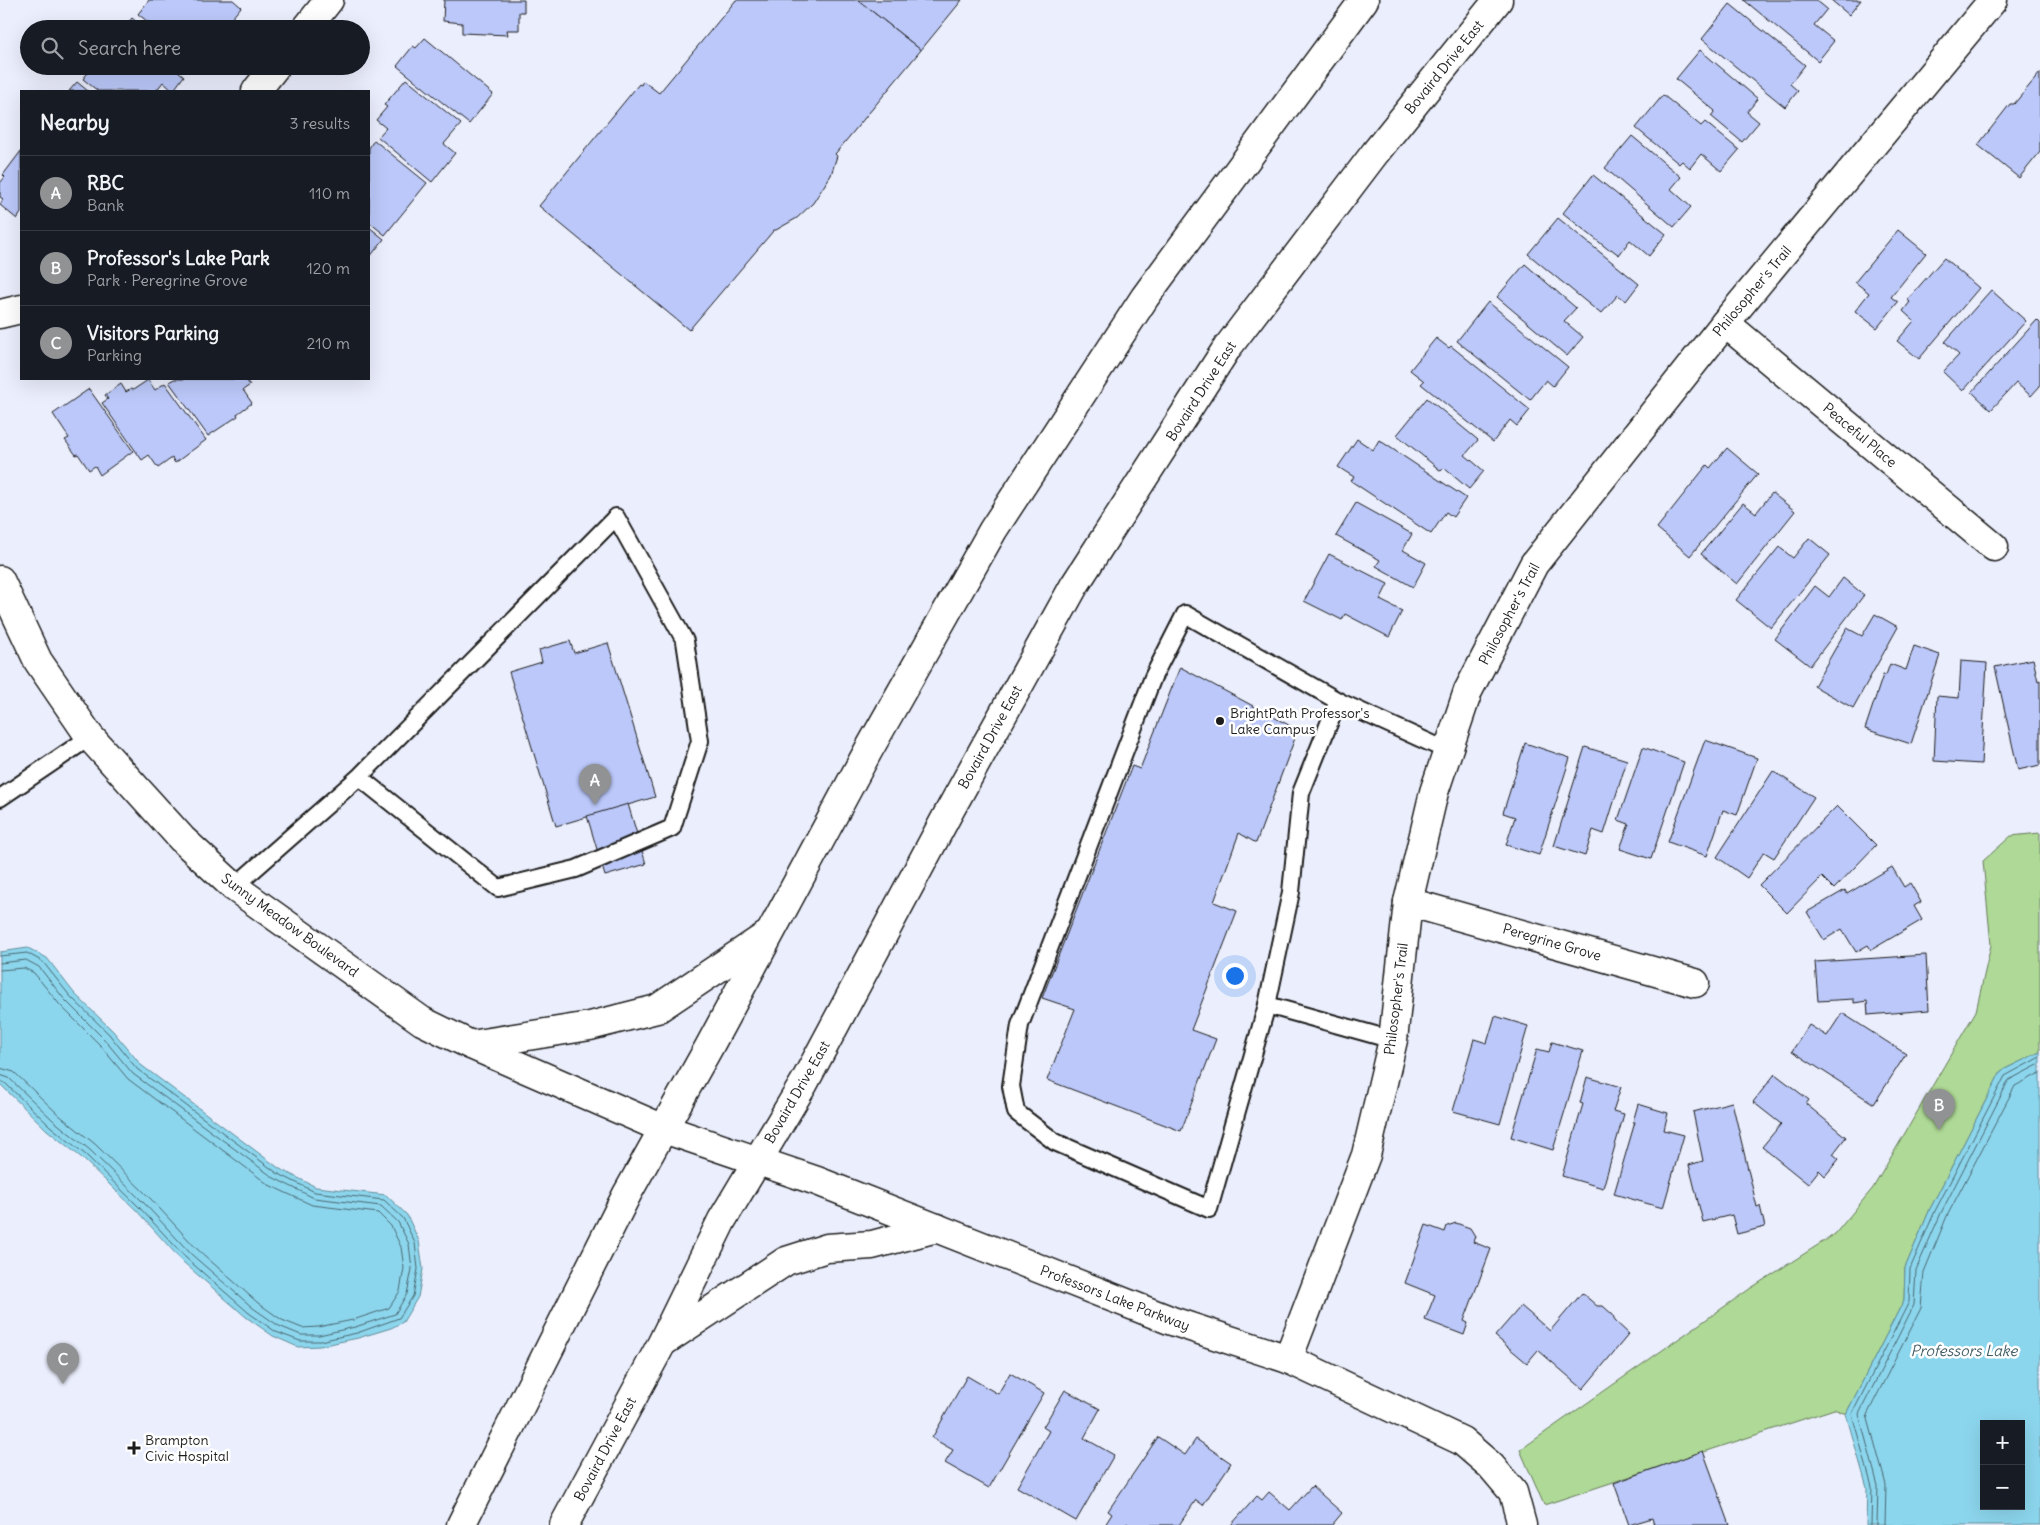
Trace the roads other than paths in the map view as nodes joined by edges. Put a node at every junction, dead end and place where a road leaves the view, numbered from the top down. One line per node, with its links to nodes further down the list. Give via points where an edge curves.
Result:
1 (329, 0): 5 (street)
2 (1364, 0): 20 (street, via 1145,297 993,530)
3 (1498, 0): 26 (street, Bovaird Drive East, via 1375,153 1227,348 1079,578 804,1083)
4 (1993, 0): 10 (street, Philosopher's Trail)
5 (313, 20)
6 (269, 75): 7 (street)
7 (257, 90)
8 (20, 309): 9 (street)
9 (0, 314)
10 (1725, 323): 11 (street, Peaceful Place); 15 (street, Philosopher's Trail, via 1534,564 1468,691)
11 (1994, 547)
12 (0, 580): 14 (street, Sunny Meadow Boulevard, via 38,661)
13 (1338, 701): 15 (lane); 22 (lane, via 1301,793 1291,892); 22 (lane, via 1185,614 1153,677 1020,1025 1011,1086 1016,1112 1055,1142 1209,1208)
14 (90, 737): 17 (lane); 18 (street, Sunny Meadow Boulevard, via 182,839)
15 (1448, 751): 19 (street, Philosopher's Trail, via 1434,792)
16 (359, 776): 16 (lane, via 595,538 616,518 685,641 700,741 672,828 576,869 498,888); 18 (lane)
17 (0, 798)
18 (234, 887): 24 (street, Sunny Meadow Boulevard, via 422,1021)
19 (1408, 902): 21 (street, Peregrine Grove); 23 (street, Philosopher's Trail)
20 (769, 935): 24 (street, via 657,1009 590,1026); 25 (street)
21 (1695, 982)
22 (1267, 1005): 23 (lane)
23 (1393, 1040): 29 (street, Philosopher's Trail, via 1366,1156)
24 (471, 1045): 25 (street, Sunny Meadow Boulevard)
25 (664, 1129): 26 (street, Professors Lake Parkway); 30 (street, via 626,1194)
26 (757, 1161): 27 (street, Professors Lake Parkway); 28 (street, Bovaird Drive East, via 722,1220)
27 (937, 1228): 28 (street, via 872,1246 826,1248 786,1261); 29 (street, Professors Lake Parkway, via 1172,1321)
28 (662, 1343): 31 (street, Bovaird Drive East)
29 (1288, 1360): 32 (street, Professors Lake Parkway, via 1462,1441 1514,1492)
30 (461, 1525)
31 (564, 1525)
32 (1522, 1525)

